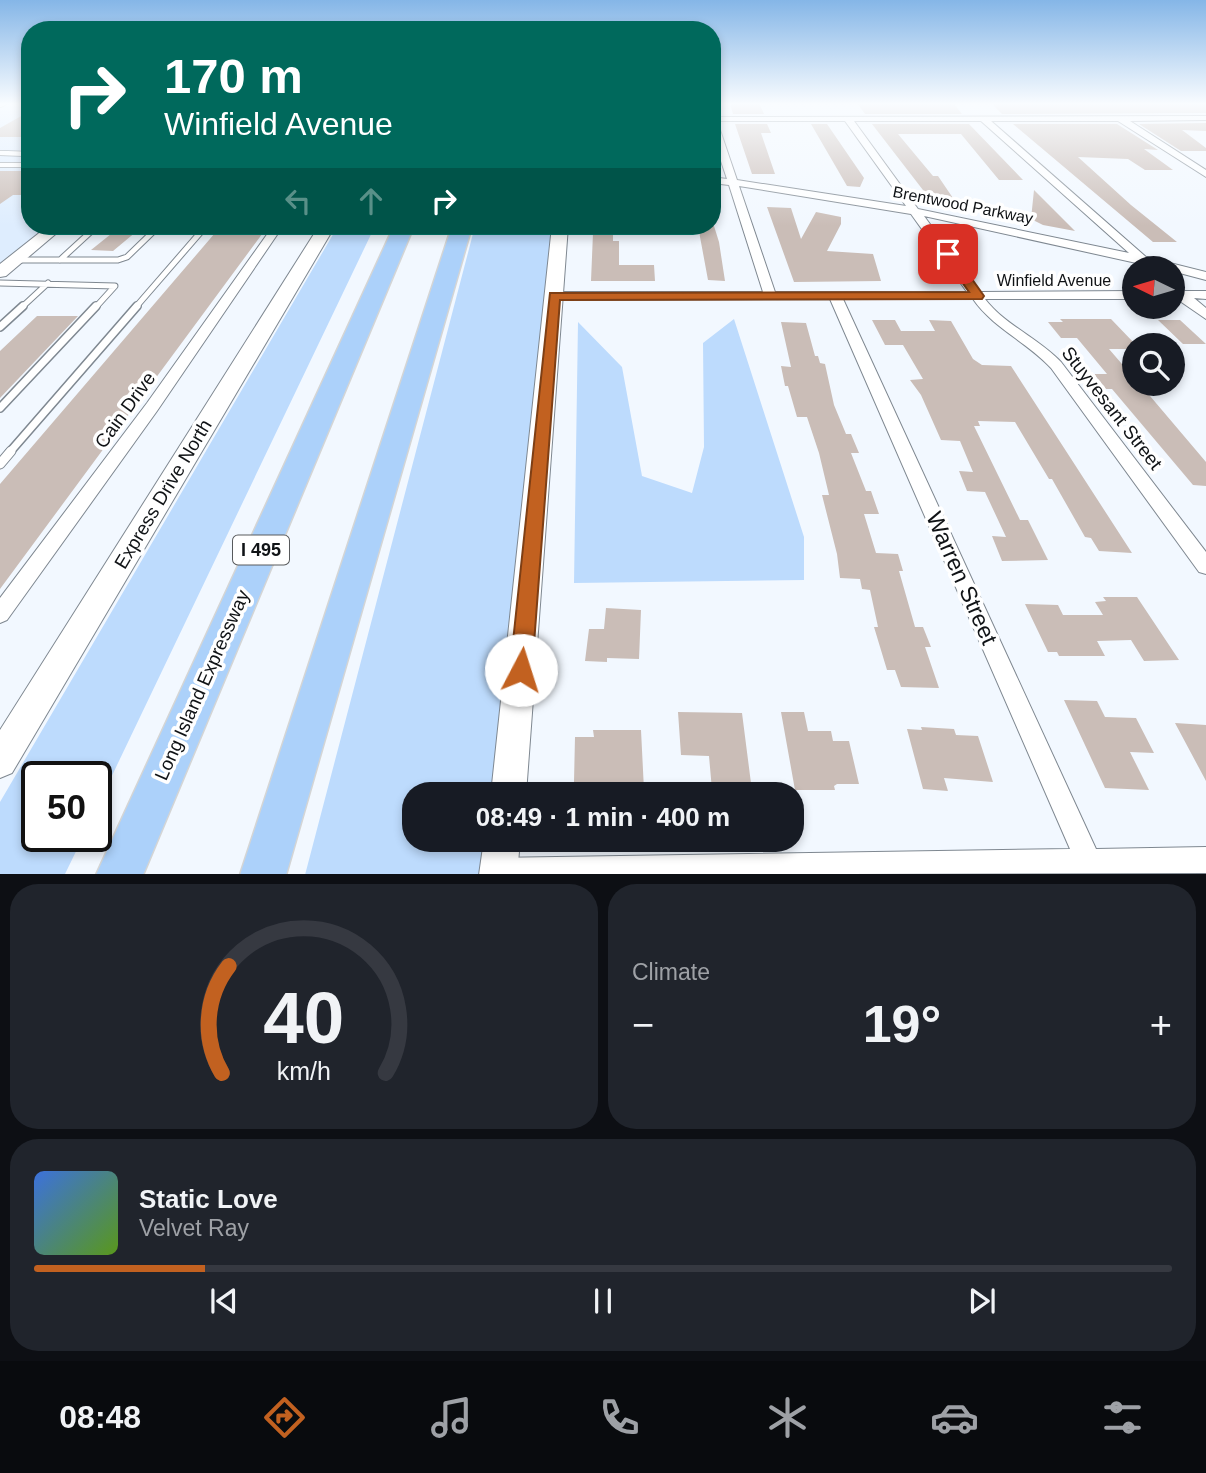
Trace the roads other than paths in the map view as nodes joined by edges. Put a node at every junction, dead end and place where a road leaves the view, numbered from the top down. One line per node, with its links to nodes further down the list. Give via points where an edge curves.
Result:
1 (867, 144): 12 (street, Stuyvesant Street)
2 (1012, 144): 23 (street)
3 (1160, 144): 9 (street)
4 (721, 146): 11 (street)
5 (0, 153): 6 (lane)
6 (21, 154)
7 (0, 165): 8 (lane)
8 (21, 165)
9 (1206, 174)
10 (721, 181): 11 (street, Brentwood Parkway)
11 (733, 183): 12 (street, Brentwood Parkway); 33 (street)
12 (918, 212): 22 (street, Brentwood Parkway); 35 (street, Stuyvesant Street)
13 (46, 235): 26 (main road)
14 (87, 235): 24 (lane)
15 (150, 235): 24 (lane, via 118,260)
16 (198, 235): 40 (lane)
17 (272, 235): 42 (street, Cain Drive)
18 (321, 235): 43 (main road, Express Drive North)
19 (400, 235): 49 (highway, Long Island Expressway / I 495)
20 (459, 235): 50 (highway)
21 (559, 235): 32 (main road)
22 (1128, 256)
23 (1139, 256)
24 (60, 260): 26 (lane)
25 (1185, 270): 27 (street, Brentwood Parkway)
26 (4, 271): 28 (lane)
27 (1206, 276)
28 (48, 283): 38 (lane); 39 (lane, via 115,286)
29 (1185, 292): 31 (street)
30 (1122, 295): 35 (street, Winfield Avenue)
31 (1206, 295)
32 (554, 296): 33 (street, Winfield Avenue); 44 (main road)
33 (770, 296): 34 (street, Winfield Avenue)
34 (835, 296): 35 (street, Winfield Avenue); 45 (street, Warren Street)
35 (977, 296): 41 (street, Stuyvesant Street, via 989,313 1051,359)
36 (1185, 298): 37 (street)
37 (1206, 315)
38 (0, 327)
39 (0, 408)
40 (0, 464)
41 (1206, 566)
42 (0, 614)
43 (0, 761)
44 (509, 782)
45 (1088, 860): 46 (street); 48 (street)
46 (1206, 860)
47 (500, 862): 48 (street)
48 (956, 869)
49 (119, 874)
50 (263, 874)

